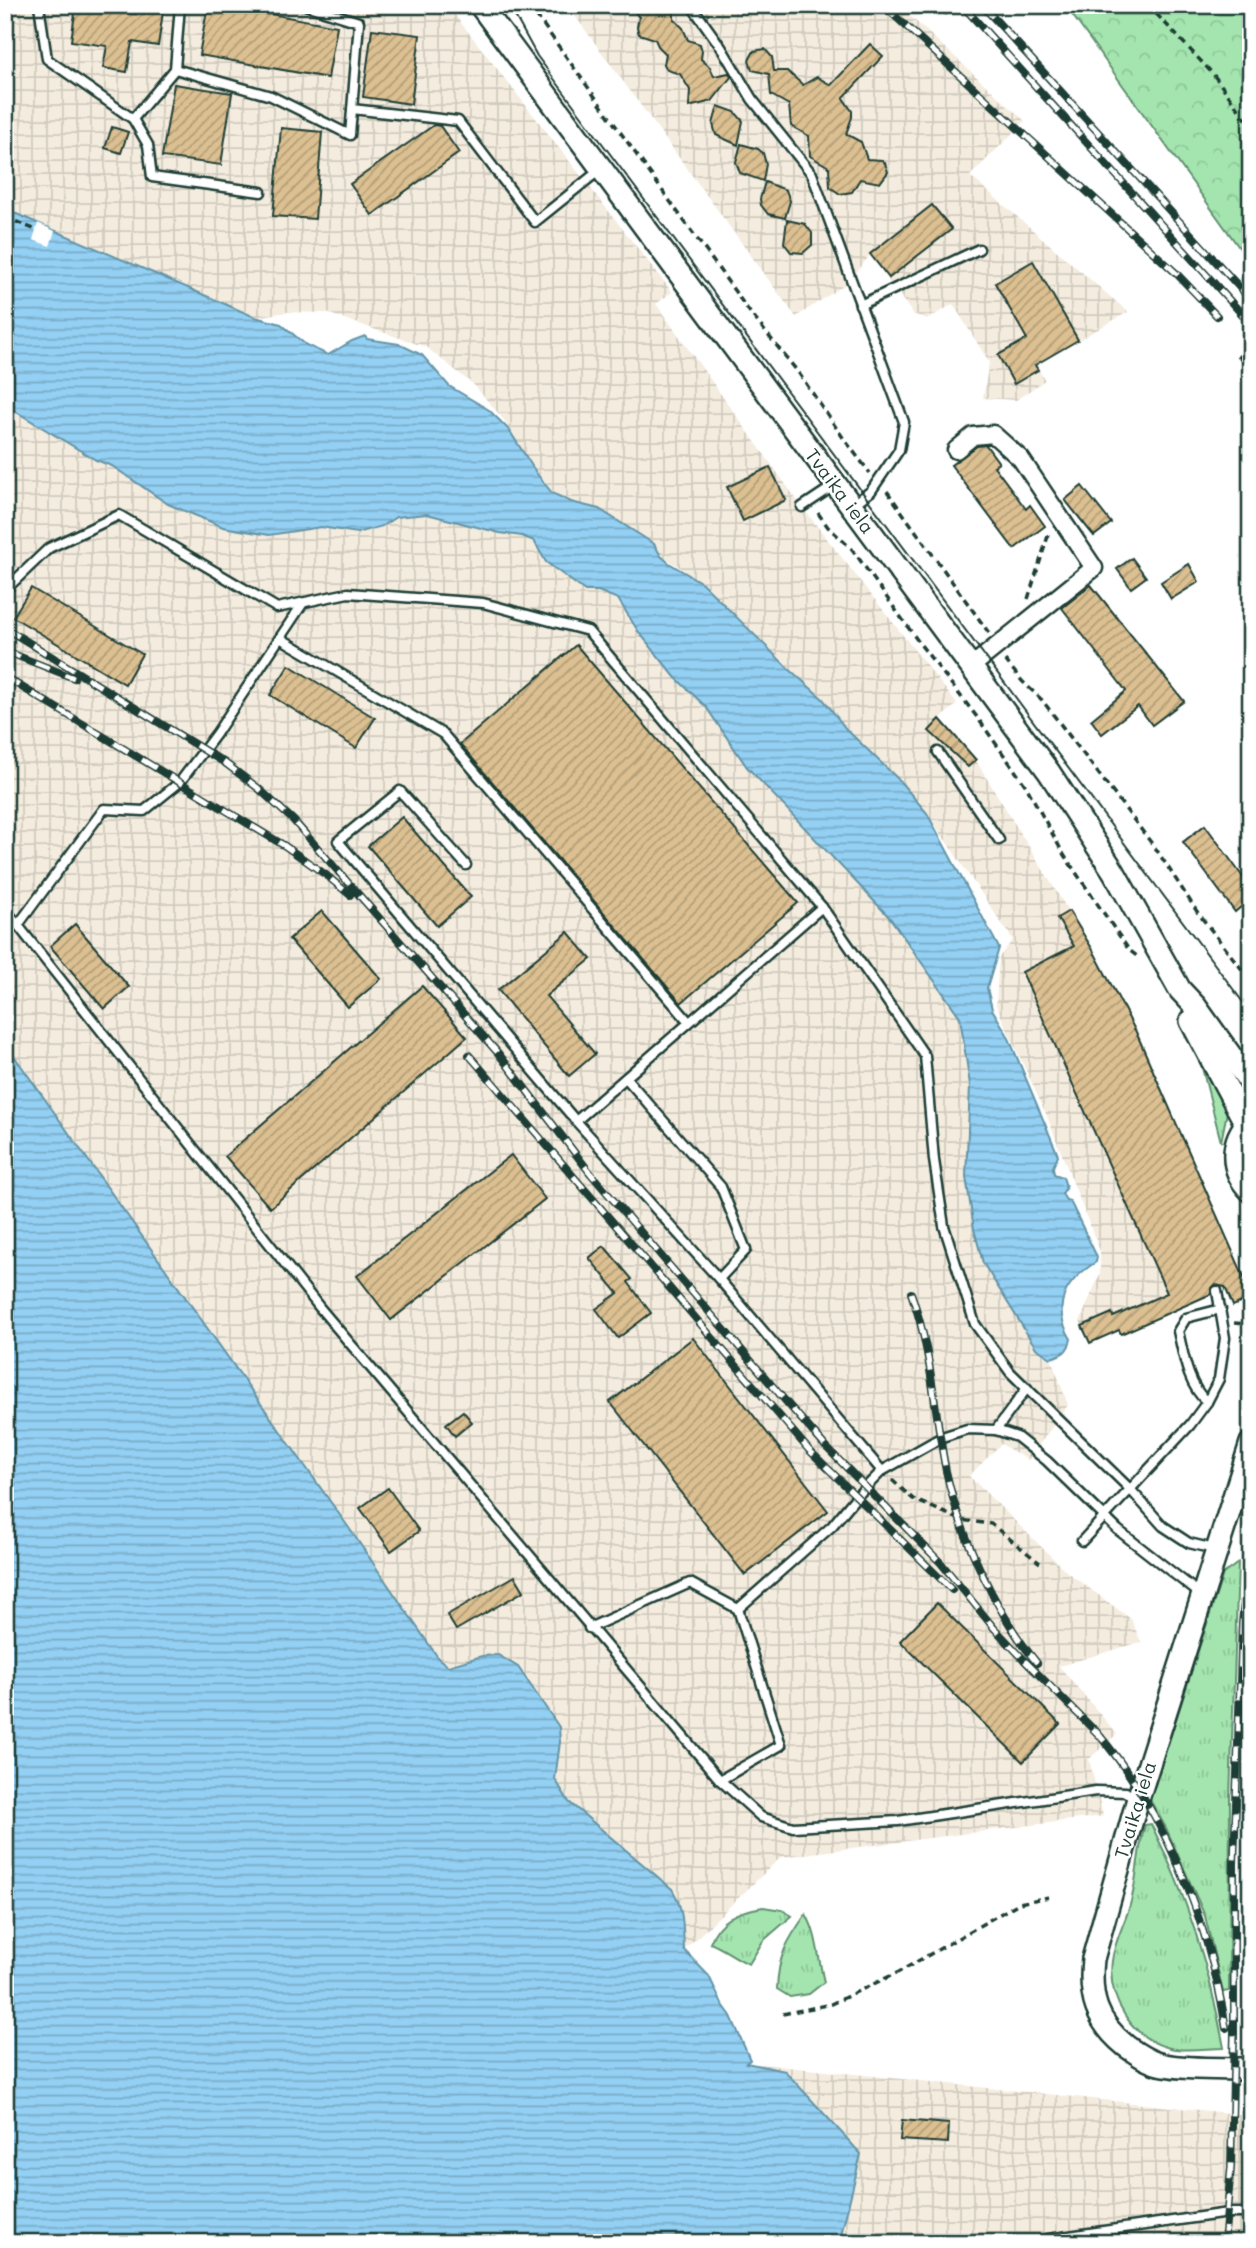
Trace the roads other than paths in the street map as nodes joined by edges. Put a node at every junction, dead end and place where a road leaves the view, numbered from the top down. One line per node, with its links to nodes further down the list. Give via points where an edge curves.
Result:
1 (39, 5): 8 (lane, via 47,59)
2 (180, 5): 6 (lane)
3 (305, 5): 7 (lane, via 359,22)
4 (480, 5): 9 (street, Tvaika iela)
5 (691, 5): 12 (lane, via 752,99 812,174)
6 (175, 69): 7 (lane, via 271,96 350,135); 8 (lane)
7 (352, 109): 9 (lane, via 458,121 536,222)
8 (133, 119): 10 (lane, via 148,145 152,177)
9 (601, 169): 14 (street, Tvaika iela)
10 (261, 192)
11 (979, 249): 12 (lane)
12 (860, 305): 15 (lane, via 904,422 899,450 871,491)
13 (956, 450): 20 (street, via 973,436 993,434 1021,459 1094,568)
14 (836, 485): 15 (street, Tvaika iela); 16 (lane)
15 (852, 506): 20 (street, Tvaika iela)
16 (802, 507)
17 (5, 590): 18 (lane, via 49,548 119,515 277,608)
18 (303, 603): 19 (lane); 24 (lane, via 348,593 483,603 588,631)
19 (280, 638): 26 (lane, via 180,782 144,811 104,809); 28 (lane, via 443,734)
20 (972, 666): 27 (street, Tvaika iela, via 1082,820)
21 (938, 752): 22 (lane)
22 (999, 840)
23 (466, 865): 31 (lane, via 400,791 338,841)
24 (822, 907): 28 (lane); 37 (lane, via 925,1056 933,1160 944,1226 962,1286 975,1324)
25 (5, 909): 26 (lane)
26 (18, 925): 48 (lane, via 320,1308)
27 (1180, 990): 30 (street, Tvaika iela); 32 (street, Tvaika iela, via 1185,1009)
28 (689, 1022): 29 (lane)
29 (626, 1078): 31 (lane); 34 (lane, via 721,1187 746,1251)
30 (1251, 1084)
31 (576, 1121): 34 (lane)
32 (1248, 1122): 33 (street, Tvaika iela, via 1236,1142 1234,1157 1237,1172)
33 (1251, 1191)
34 (719, 1279): 41 (lane)
35 (1216, 1291): 36 (lane)
36 (1221, 1309): 38 (lane, via 1222,1361); 38 (lane, via 1186,1318 1178,1331 1187,1368)
37 (1027, 1388): 39 (lane); 42 (lane)
38 (1207, 1402): 42 (lane)
39 (996, 1430): 41 (lane, via 967,1429 942,1437); 43 (lane, via 1017,1437)
40 (1251, 1443): 45 (street, Tvaika iela)
41 (883, 1471): 47 (lane, via 832,1526)
42 (1130, 1489): 43 (lane); 45 (lane, via 1178,1538)
43 (1105, 1517): 44 (lane); 46 (lane)
44 (1082, 1541)
45 (1215, 1550): 46 (street, Tvaika iela)
46 (1202, 1595): 50 (street, Tvaika iela)
47 (738, 1609): 48 (lane, via 690,1583); 49 (lane, via 781,1745)
48 (589, 1628): 49 (lane)
49 (720, 1780): 50 (lane, via 761,1816 793,1827 898,1821 1096,1791 1126,1792)
50 (1137, 1801): 51 (street, Tvaika iela, via 1093,1959 1098,2013 1109,2032 1138,2055 1163,2065)
51 (1251, 2069)
52 (1251, 2213): 53 (lane)
53 (1037, 2243)

